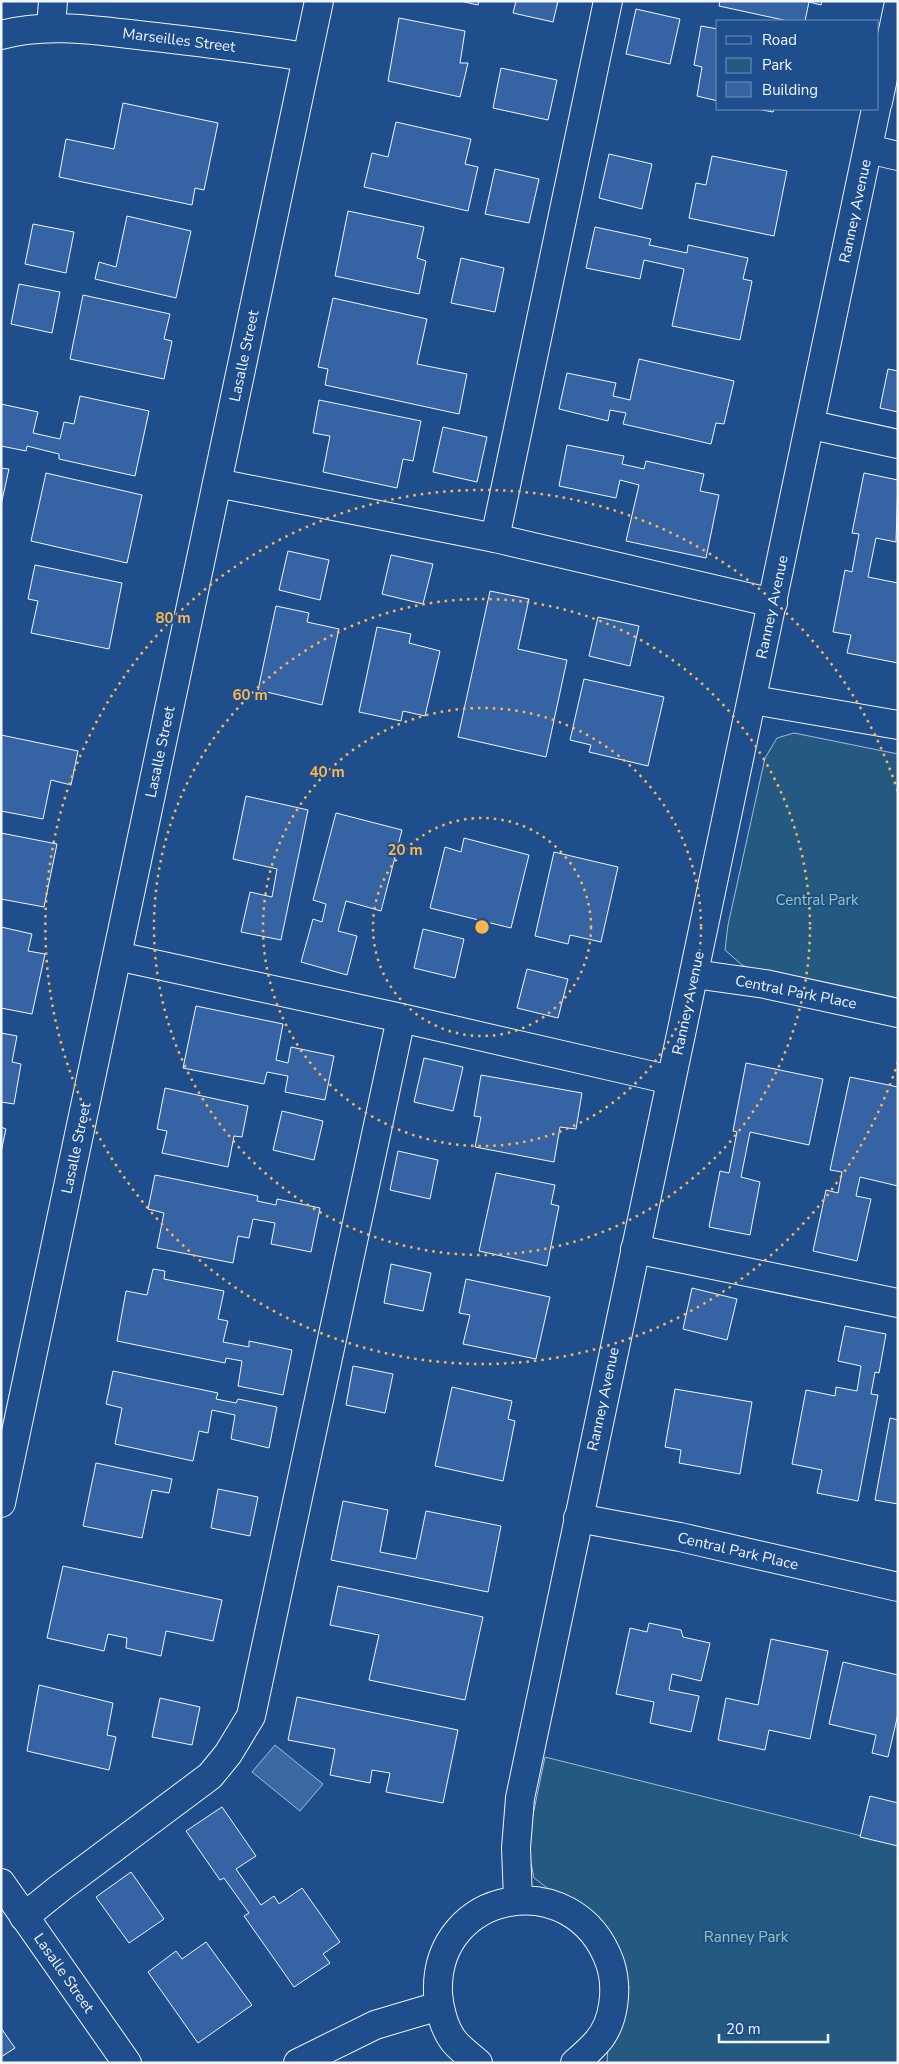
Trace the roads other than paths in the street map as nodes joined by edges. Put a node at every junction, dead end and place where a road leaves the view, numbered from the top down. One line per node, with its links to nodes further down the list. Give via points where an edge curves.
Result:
1 (320, 1): 6 (street, Lasalle Street)
2 (608, 1): 14 (street)
3 (898, 7): 7 (street)
4 (52, 14): 5 (street, Marseilles Street, via 18,31); 6 (street, Marseilles Street, via 91,30 253,48)
5 (1, 35)
6 (308, 58): 13 (street, Lasalle Street)
7 (879, 97)
8 (876, 110): 9 (street, Ranney Avenue)
9 (868, 150): 10 (street); 11 (street, Ranney Avenue)
10 (898, 156)
11 (812, 425): 12 (street); 15 (street, Ranney Avenue)
12 (898, 444)
13 (217, 482): 14 (street); 18 (street, Lasalle Street)
14 (495, 538): 15 (street)
15 (773, 603): 16 (street, Ranney Avenue)
16 (753, 700): 17 (street); 19 (street, Ranney Avenue)
17 (898, 726)
18 (117, 956): 21 (street); 25 (street, Lasalle Street)
19 (694, 974): 20 (street, Central Park Place, via 765,984); 22 (street, Ranney Avenue)
20 (898, 1013)
21 (401, 1018): 22 (street); 30 (street, via 251,1716 210,1776)
22 (671, 1080): 23 (street, Ranney Avenue)
23 (636, 1249): 24 (street); 26 (street, Ranney Avenue)
24 (898, 1303)
25 (3, 1490)
26 (578, 1518): 27 (street, Central Park Place, via 680,1537); 29 (street, Ranney Avenue, via 520,1798 516,1848)
27 (898, 1587)
28 (1, 1882): 30 (street, Lasalle Street)
29 (518, 1900): 31 (street, via 489,1907 464,1924 446,1948 437,1976); 35 (street, via 552,1903 581,1919 603,1944 614,1976 613,2010 599,2040)
30 (24, 1917): 32 (street, Lasalle Street)
31 (439, 2006): 33 (street, via 375,2025); 34 (street, via 453,2040)
32 (127, 2063)
33 (298, 2063)
34 (478, 2063)
35 (576, 2063)

